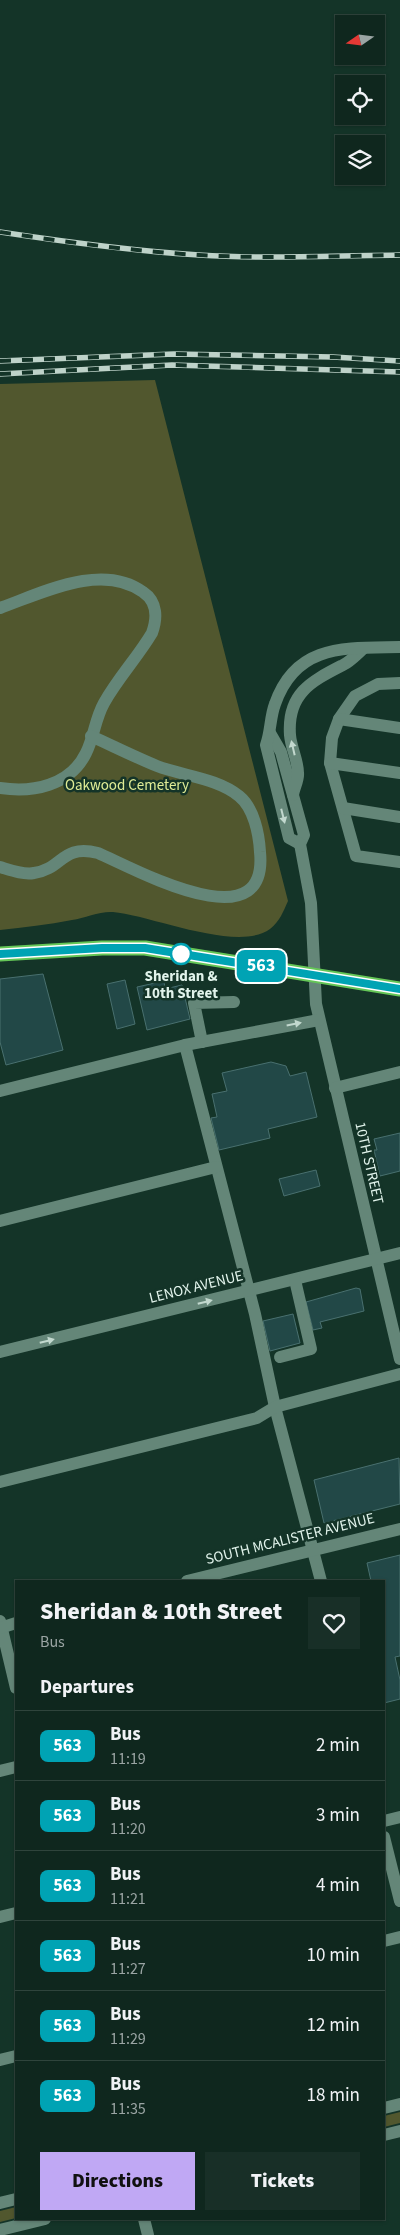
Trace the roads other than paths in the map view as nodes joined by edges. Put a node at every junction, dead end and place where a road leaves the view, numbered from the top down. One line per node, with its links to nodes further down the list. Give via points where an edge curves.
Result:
1 (0, 608): 8 (street, via 57,588 102,579 118,580 147,594 156,612 152,634 110,692)
2 (400, 647): 3 (street)
3 (364, 648): 7 (street, via 327,652 304,662 282,687 274,705); 12 (street, one-way to 3, via 298,773 290,723 299,696 311,682 345,664)
4 (400, 683): 5 (street, via 378,684 354,696)
5 (339, 719): 6 (street); 9 (street, via 332,738)
6 (400, 728)
7 (270, 733): 12 (street, 10TH STREET, via 281,752); 15 (street, one-way to 15, via 266,745 289,838)
8 (91, 736): 11 (street, via 80,764 60,779 24,790); 17 (street, via 158,766 220,786 241,797 252,815 260,852 257,879 237,896 205,896 87,850 71,853 34,874)
9 (330, 762): 10 (street); 13 (street)
10 (400, 773)
11 (0, 788)
12 (293, 795): 15 (street, 10TH STREET, via 304,836)
13 (343, 808): 14 (street); 16 (street, via 356,856)
14 (400, 817)
15 (300, 844): 19 (street, 10TH STREET, via 311,903)
16 (400, 862)
17 (0, 867)
18 (0, 954): 19 (highway, via 145,948)
19 (313, 974): 20 (highway); 22 (street, 10TH STREET)
20 (400, 989)
21 (234, 1002): 23 (street, via 194,1003)
22 (319, 1020): 23 (street, one-way to 22); 26 (street, 10TH STREET)
23 (202, 1042): 24 (street)
24 (185, 1045): 27 (street); 28 (street)
25 (400, 1072): 26 (street)
26 (335, 1088): 31 (street, 10TH STREET)
27 (0, 1091)
28 (216, 1167): 29 (street); 33 (street)
29 (0, 1221)
30 (400, 1253): 31 (street, LENOX AVENUE)
31 (376, 1260): 32 (street, LENOX AVENUE); 36 (street, 10TH STREET)
32 (294, 1280): 33 (street, LENOX AVENUE); 35 (street, via 311,1349)
33 (249, 1291): 34 (street, LENOX AVENUE, one-way to 33); 38 (street)
34 (0, 1352)
35 (280, 1357)
36 (400, 1359)
37 (400, 1374): 38 (street)
38 (275, 1407): 39 (street, via 258,1418); 41 (street)
39 (0, 1482)
40 (400, 1529): 41 (street, SOUTH MCALISTER AVENUE)
41 (314, 1550): 42 (street, SOUTH MCALISTER AVENUE); 43 (street)
42 (191, 1580)
43 (321, 1580)
44 (15, 1623): 45 (street)
45 (0, 1625): 46 (street)
46 (15, 1684)
47 (15, 1767): 48 (street)
48 (0, 1771)
49 (400, 1817): 50 (street)
50 (385, 1821)
51 (385, 1841): 52 (street)
52 (400, 1901)
53 (15, 1913): 54 (street)
54 (0, 1917)
55 (400, 1937): 56 (street)
56 (385, 1941)
57 (15, 2056): 58 (street)
58 (0, 2060)
59 (400, 2104): 60 (street)
60 (385, 2108)
61 (400, 2131): 62 (street)
62 (385, 2135)
63 (15, 2198): 64 (street)
64 (0, 2202)
65 (41, 2220): 67 (street)
66 (144, 2220): 68 (street)
67 (0, 2230)
68 (148, 2235)

